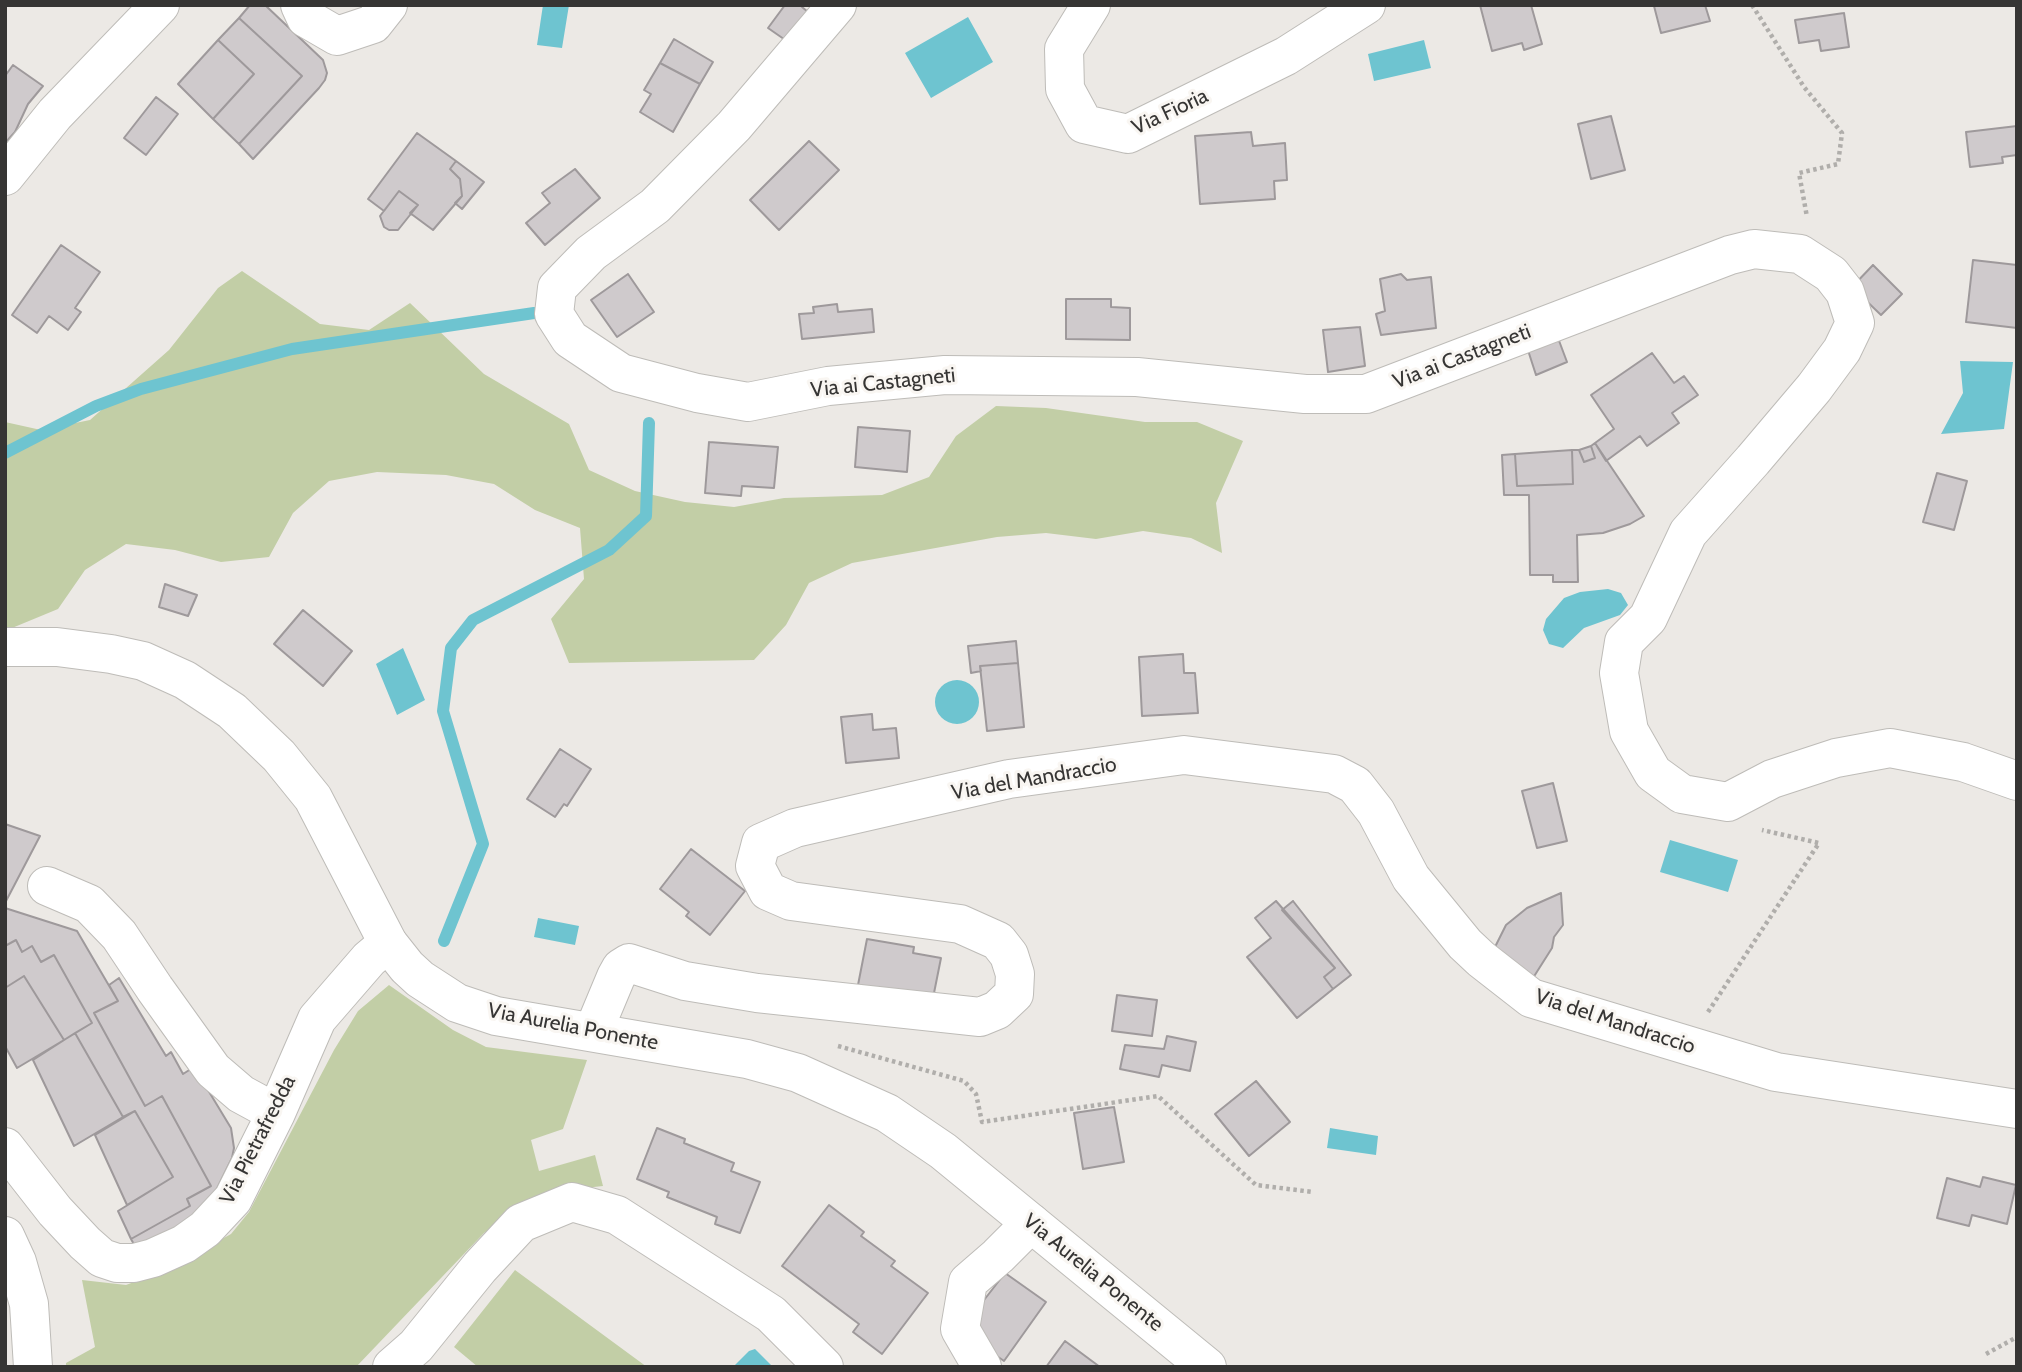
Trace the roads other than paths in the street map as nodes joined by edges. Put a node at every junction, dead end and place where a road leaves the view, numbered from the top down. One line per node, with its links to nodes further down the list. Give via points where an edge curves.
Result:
1 (160, 5): 7 (street, via 55,114)
2 (300, 5): 3 (street, via 306,18 337,36 373,24)
3 (388, 5)
4 (837, 5): 9 (street, Via ai Castagneti, via 734,126 654,206 591,253 557,288 554,314 570,339 621,373 748,402 828,386 945,374 1137,377 1306,394 1366,394 1730,255 1754,249 1800,254 1831,274 1845,292 1855,323 1814,388 1688,533 1648,618 1624,642 1619,673 1629,731 1653,773 1682,794 1728,802 1772,779 1836,758 1890,748 1963,762)
5 (1091, 5): 6 (street, Via Fioria, via 1064,49 1065,89 1084,124 1128,134 1286,56)
6 (1366, 5)
7 (5, 176)
8 (5, 647): 11 (street, Via Aurelia Ponente, via 57,647 143,662 185,680 232,711 279,756 313,799)
9 (2017, 782)
10 (47, 886): 14 (street, via 89,904 119,935 213,1070 241,1094)
11 (388, 943): 12 (street, Via Aurelia Ponente, via 420,979 457,1003 496,1016); 14 (street, Via Pietrafredda, via 317,1019)
12 (593, 1032): 13 (street, Via del Mandraccio, via 616,977 629,963 685,981 757,993 980,1017 997,1010 1014,994 1015,974 998,941 960,924 791,901 768,891 755,866 761,843 795,828 1009,779 1184,755 1334,774 1355,785 1376,812 1411,878 1465,944 1531,998 1776,1072); 16 (street, Via Aurelia Ponente, via 747,1059 798,1073 887,1113 943,1151)
13 (2017, 1109)
14 (276, 1113): 15 (street, Via Pietrafredda, via 233,1199 205,1229 184,1244 134,1263 102,1258 85,1243)
15 (5, 1147)
16 (1031, 1223): 21 (street, via 968,1282 960,1329); 22 (street, Via Aurelia Ponente)
17 (5, 1236): 18 (street, via 29,1304)
18 (33, 1367)
19 (392, 1367): 20 (street, via 416,1346 521,1223 572,1202 617,1215 771,1314)
20 (824, 1367)
21 (982, 1367)
22 (1206, 1367)

